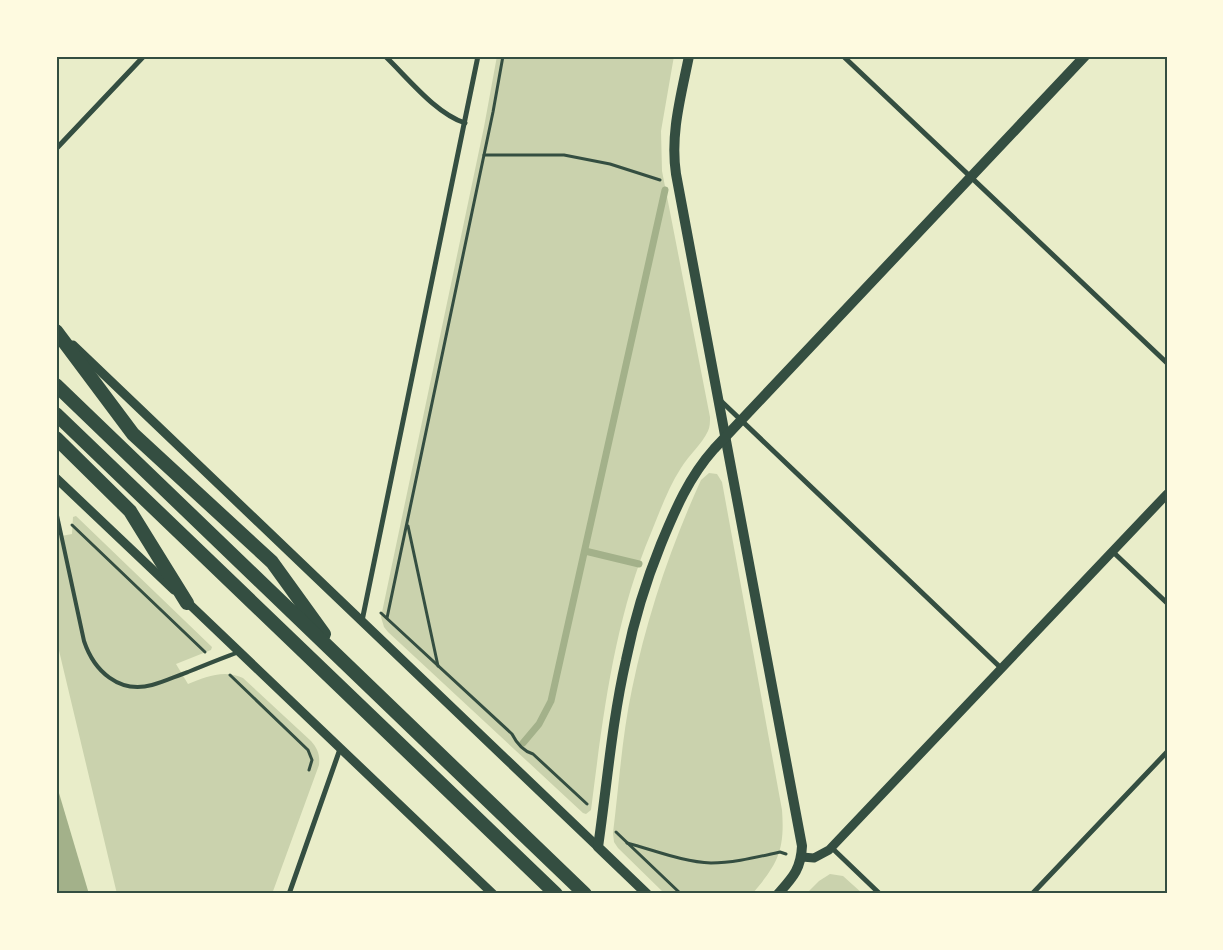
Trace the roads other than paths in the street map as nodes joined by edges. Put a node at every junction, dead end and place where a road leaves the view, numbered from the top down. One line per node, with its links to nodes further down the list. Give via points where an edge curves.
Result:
1 (144, 56): 8 (street)
2 (385, 56): 7 (street, via 450,117)
3 (478, 56): 7 (street)
4 (689, 56): 13 (main road, via 673,151)
5 (843, 56): 9 (street)
6 (1085, 56): 9 (main road)
7 (465, 123): 24 (street)
8 (56, 149)
9 (971, 177): 11 (street); 15 (main road)
10 (56, 330): 24 (street); 26 (highway, via 133,434 272,562)
11 (1167, 363)
12 (56, 385): 26 (highway)
13 (719, 399): 15 (street); 16 (main road)
14 (56, 414): 35 (highway)
15 (741, 420): 16 (main road); 27 (street)
16 (726, 436): 30 (main road, via 701,464 682,496 654,563 633,628 621,684); 32 (main road, via 801,835)
17 (56, 438): 22 (highway, via 130,512)
18 (56, 478): 22 (street)
19 (1167, 494): 21 (street)
20 (56, 511): 25 (lane, via 84,641 92,661 104,674 127,685 152,686)
21 (1112, 551): 23 (street); 27 (street)
22 (187, 602): 25 (street)
23 (1167, 603)
24 (362, 621): 30 (street)
25 (240, 652): 28 (street)
26 (343, 661): 36 (highway)
27 (1001, 668): 31 (street)
28 (340, 749): 33 (street); 34 (street)
29 (1167, 752): 40 (street)
30 (598, 847): 37 (main road)
31 (832, 848): 32 (street, via 818,856); 39 (street)
32 (802, 857): 38 (main road, via 796,874)
33 (289, 894)
34 (493, 894)
35 (556, 894)
36 (585, 894)
37 (647, 894)
38 (778, 894)
39 (880, 894)
40 (1032, 894)

